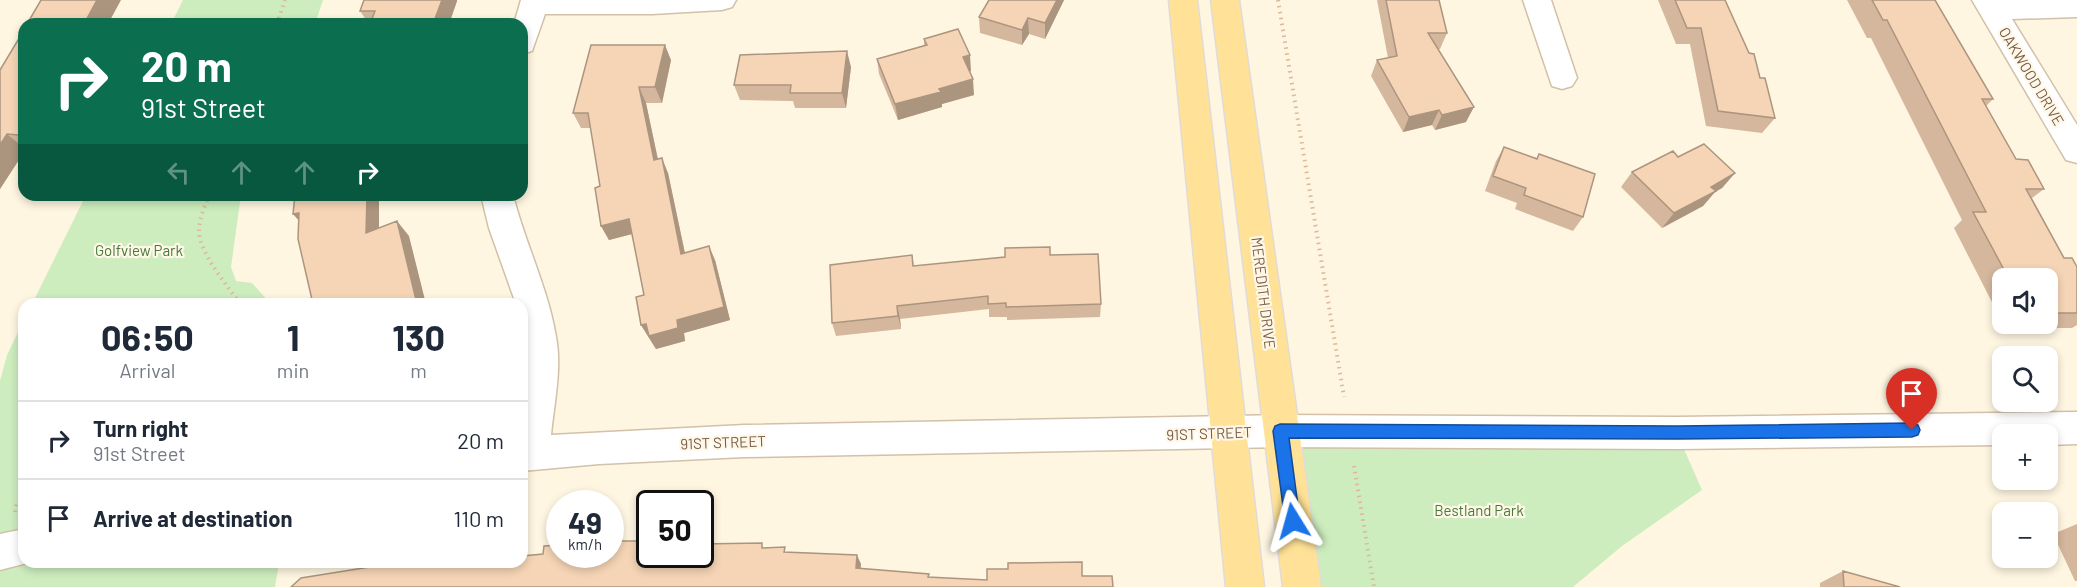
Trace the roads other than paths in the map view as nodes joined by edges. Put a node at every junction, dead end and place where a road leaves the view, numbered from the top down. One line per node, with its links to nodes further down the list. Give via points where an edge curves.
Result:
1 (722, 0): 5 (street, via 652,4)
2 (1183, 0): 14 (main road)
3 (1225, 0): 13 (main road, MEREDITH DRIVE)
4 (1537, 0): 9 (street)
5 (534, 2): 8 (street)
6 (1989, 4): 7 (street); 10 (street, OAKWOOD DRIVE)
7 (2077, 7)
8 (528, 22)
9 (1562, 78)
10 (2077, 151)
11 (498, 201): 15 (street, via 531,298 540,340 539,381)
12 (2077, 428): 13 (street, 91ST STREET, via 1677,433)
13 (1280, 431): 14 (street, 91ST STREET); 20 (main road, MEREDITH DRIVE)
14 (1229, 434): 16 (street, 91ST STREET, via 744,441); 19 (main road)
15 (528, 443)
16 (528, 454)
17 (18, 548): 18 (street)
18 (0, 552)
19 (1245, 587)
20 (1302, 587)

